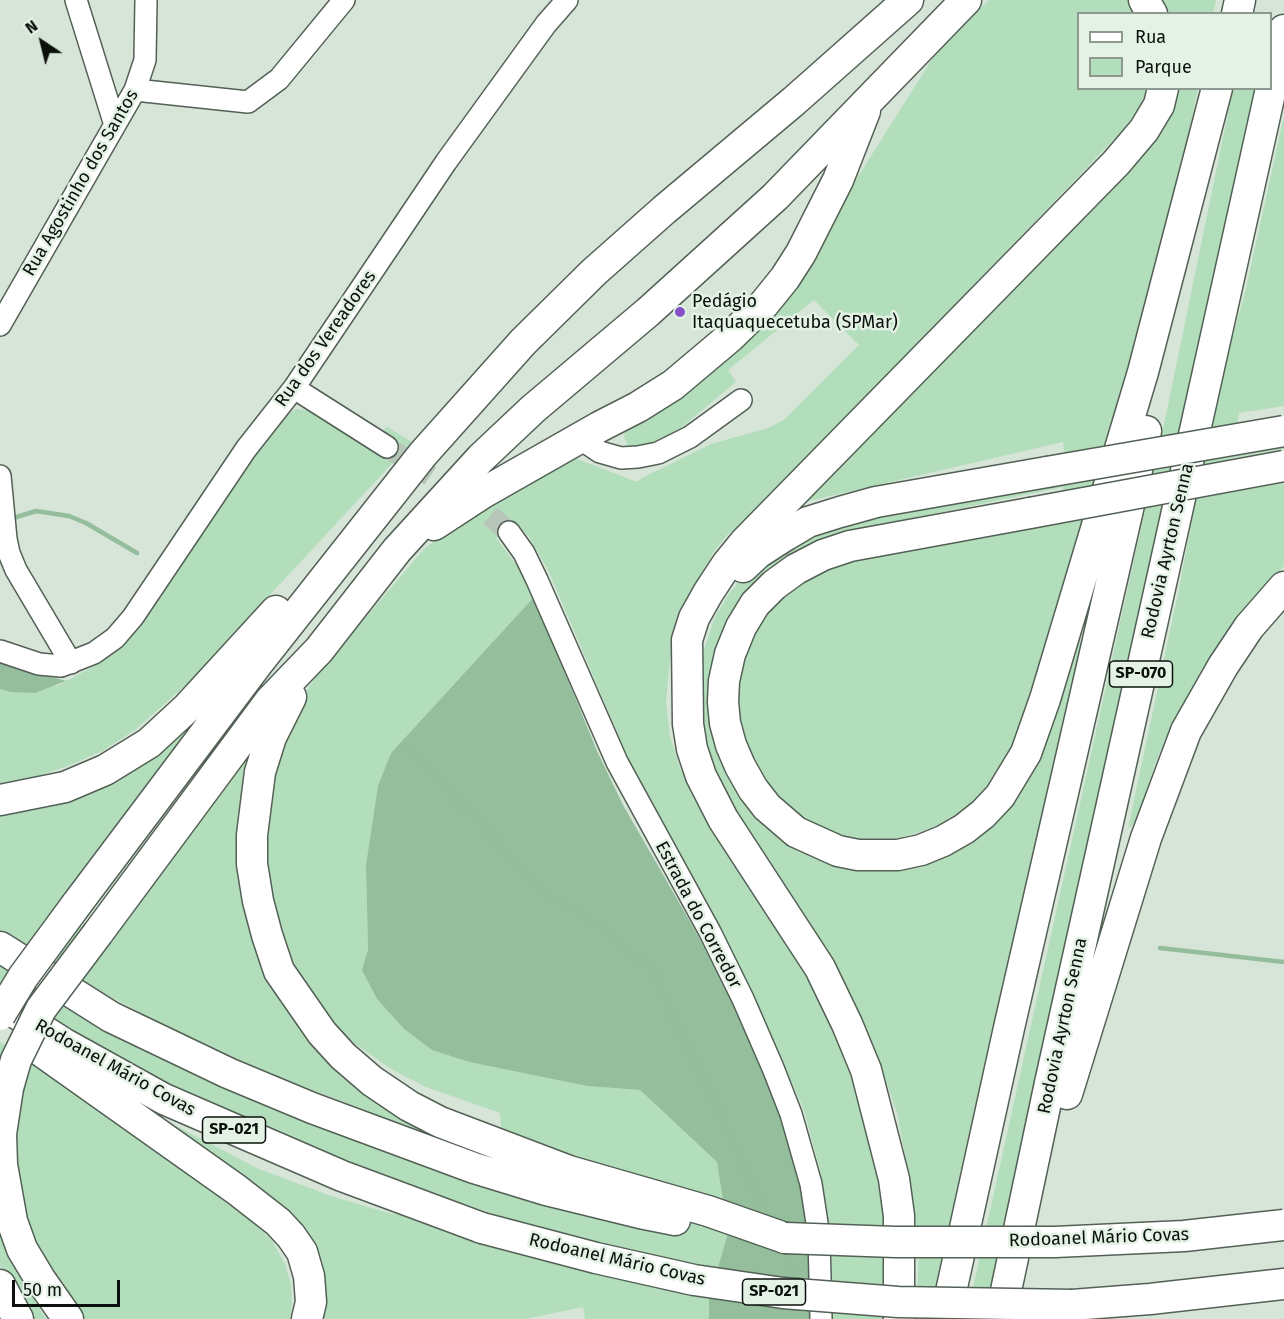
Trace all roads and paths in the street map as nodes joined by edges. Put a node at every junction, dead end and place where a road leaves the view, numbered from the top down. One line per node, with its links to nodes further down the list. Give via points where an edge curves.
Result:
1 (75, 0): 19 (street)
2 (146, 0): 12 (street, Rua Agostinho dos Santos, via 145,60)
3 (344, 0): 12 (street, via 279,79 248,102)
4 (567, 0): 23 (street, Rua dos Vereadores, via 446,162)
5 (882, 0): 20 (highway)
6 (908, 0): 20 (highway)
7 (966, 0): 10 (highway)
8 (976, 0): 10 (highway)
9 (1284, 30): 11 (highway, Rodovia Ayrton Senna / SP-070)
10 (918, 50): 17 (highway)
11 (1272, 84)
12 (135, 90): 19 (street, Rua Agostinho dos Santos)
13 (1163, 90): 41 (highway, via 1144,130 1116,163 727,564 694,618 687,640)
14 (1218, 90): 31 (highway, bridge)
15 (1219, 90): 57 (highway, SP-070, via 1126,525)
16 (1271, 90): 21 (highway, Rodovia Ayrton Senna / SP-070)
17 (871, 98): 26 (highway, via 838,180 801,253 764,304 673,385); 36 (highway, via 775,197 498,442)
18 (1284, 99): 21 (highway, via 1260,196)
19 (116, 124): 22 (street, Rua Agostinho dos Santos)
20 (664, 210): 28 (highway, via 537,328)
21 (1227, 286): 59 (highway, Rodovia Ayrton Senna / SP-070)
22 (0, 326)
23 (294, 388): 27 (street); 40 (street, Rua dos Vereadores, via 246,449 133,617 115,638)
24 (741, 400): 26 (street, via 690,437 658,453 621,458 600,452)
25 (1284, 431): 41 (highway, bridge, via 876,502 808,522 758,553 737,574 702,631)
26 (579, 438): 36 (highway)
27 (387, 447)
28 (423, 454): 42 (highway, via 390,483 188,707 149,744 105,770 65,787); 45 (highway, bridge, via 258,663 23,977)
29 (1284, 466): 34 (highway, bridge)
30 (0, 476): 40 (street, via 6,539 16,570)
31 (1105, 499)
32 (1105, 499): 33 (highway, bridge, via 1026,753 1000,796 983,814 964,829 921,850 898,855 858,855 838,851 796,832 767,807 730,745 723,702 730,654 741,627 755,603 774,585 823,555 850,546)
33 (1105, 499)
34 (1105, 499)
35 (509, 532): 55 (street, Estrada do Corredor, via 537,580 617,762 710,932 773,1068 811,1185 819,1236)
36 (397, 550): 38 (highway)
37 (1284, 587): 59 (highway, via 1249,627 1186,731 1146,838)
38 (319, 650): 48 (highway, via 271,737 260,772 252,864 258,901 279,971 322,1033 372,1081 440,1122 569,1171); 53 (highway, bridge, via 270,701 41,1009 16,1060 1,1134 12,1221 28,1259)
39 (0, 651): 40 (street, via 48,666)
40 (71, 663)
41 (689, 675): 56 (highway, via 688,724 701,776 723,819 820,968 866,1070 894,1179 899,1216)
42 (0, 800)
43 (0, 947): 48 (highway, Rodoanel Mário Covas / SP-021, via 111,1017 312,1108 474,1168 546,1190 640,1214)
44 (0, 1003): 51 (highway, Rodoanel Mário Covas / SP-021, bridge, via 164,1099 342,1176 482,1228 694,1280 783,1293 898,1302)
45 (0, 1015)
46 (0, 1022): 54 (highway, via 278,1222 302,1252 309,1276)
47 (1284, 1225): 48 (highway, Rodoanel Mário Covas / SP-021, bridge, via 1184,1236 1055,1242)
48 (785, 1238)
49 (1284, 1284): 51 (highway, Rodoanel Mário Covas / SP-021)
50 (0, 1285): 52 (highway)
51 (1072, 1305): 58 (highway, bridge)
52 (18, 1319)
53 (68, 1319)
54 (308, 1319)
55 (821, 1319)
56 (898, 1319)
57 (945, 1319)
58 (958, 1319)
59 (1001, 1319)

